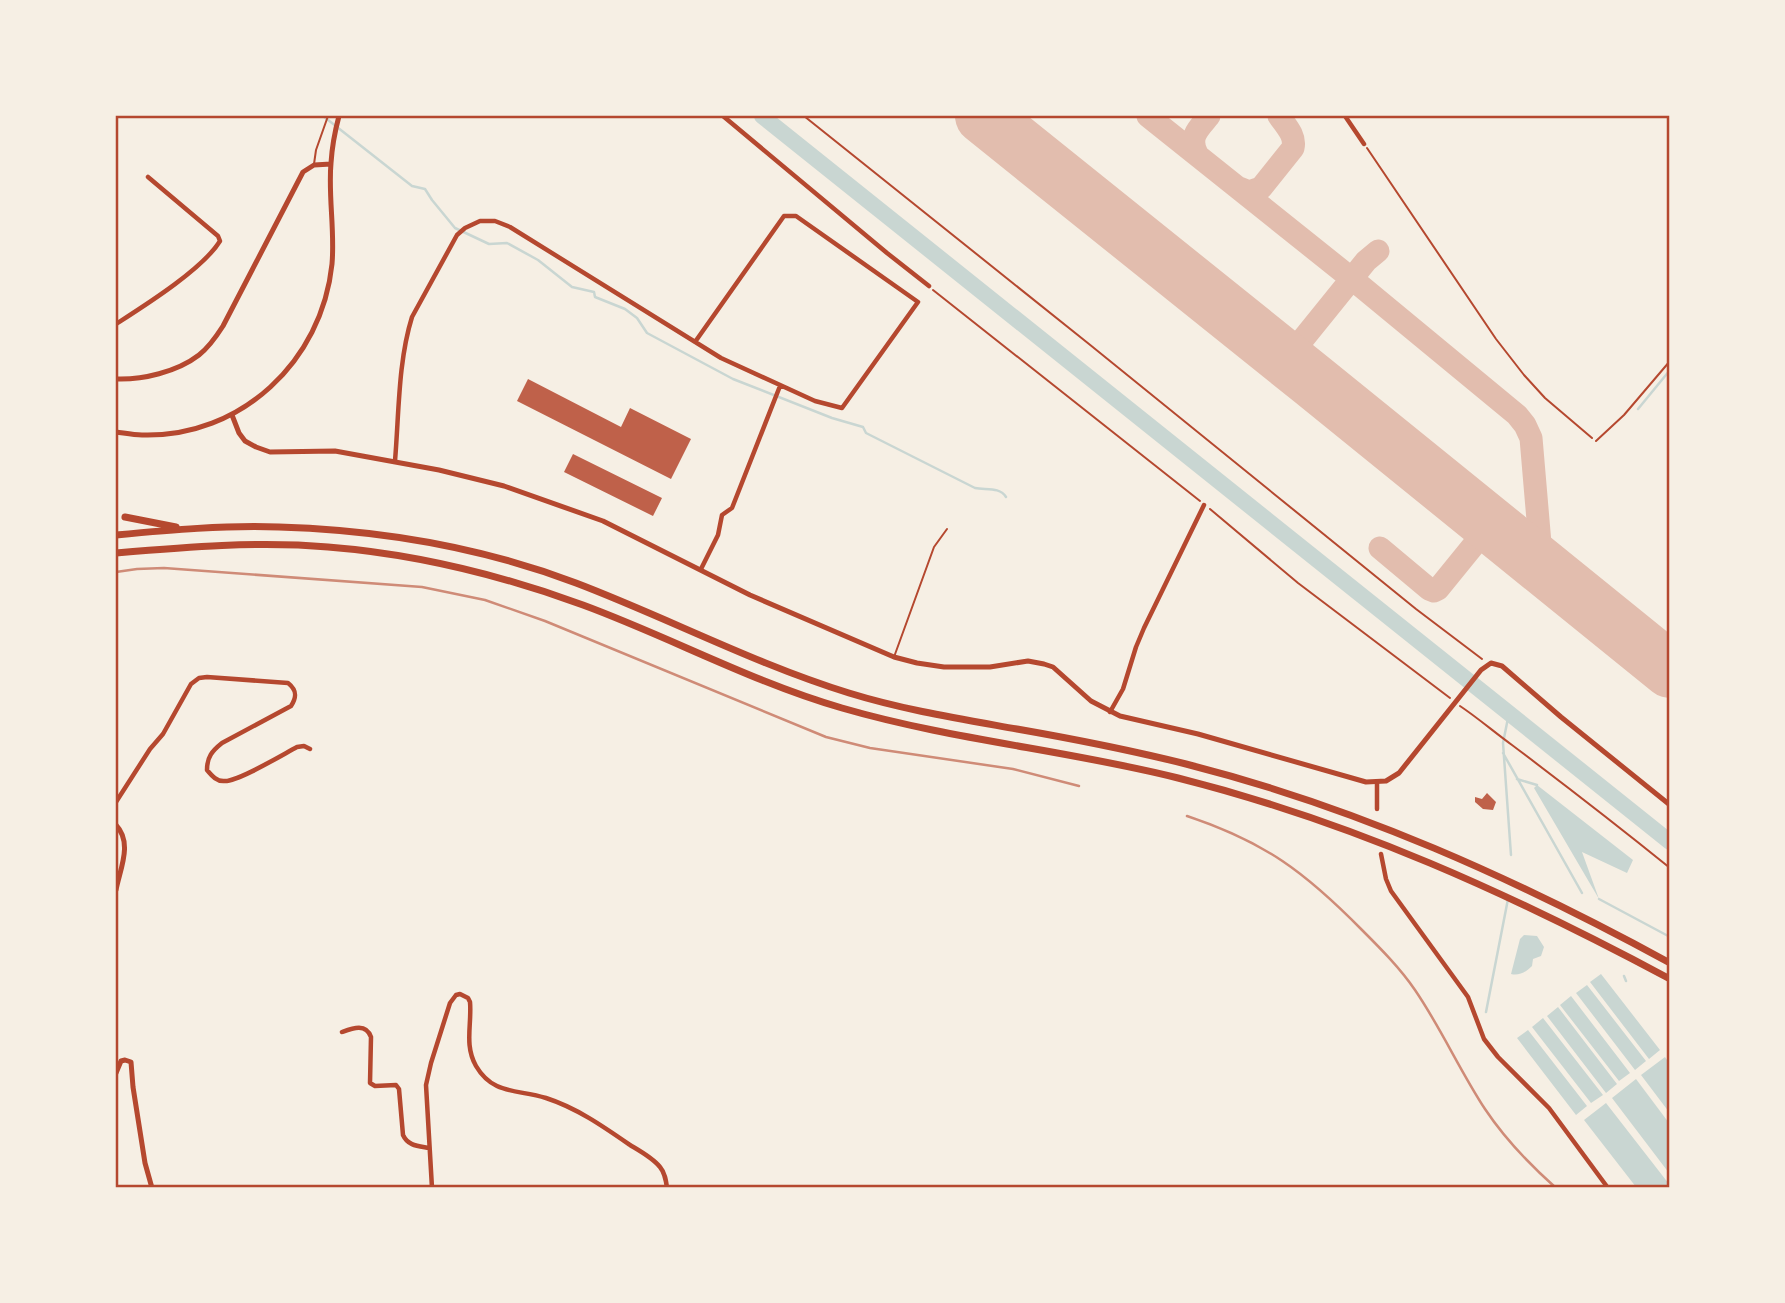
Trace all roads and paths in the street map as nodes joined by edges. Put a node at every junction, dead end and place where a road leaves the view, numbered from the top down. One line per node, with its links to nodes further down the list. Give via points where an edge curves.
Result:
1 (328, 116): 8 (lane)
2 (723, 116): 10 (street)
3 (804, 116): 28 (path)
4 (1345, 116): 6 (street)
5 (338, 118): 7 (street)
6 (1364, 144): 18 (path, via 1524,375)
7 (331, 164): 8 (street); 16 (street, via 332,263 318,320 289,369)
8 (314, 165): 14 (street, via 303,172 212,342 187,363 141,378)
9 (148, 177): 11 (street, via 220,241 193,270)
10 (929, 286): 20 (path)
11 (116, 324)
12 (695, 342): 15 (street); 15 (street, via 784,216 796,216 918,302 842,408); 19 (street, via 510,227 480,222 457,235 412,317 403,357)
13 (1670, 361): 18 (lane)
14 (116, 379)
15 (780, 385): 26 (street, via 732,508 722,515 718,535)
16 (232, 415): 17 (street, via 180,432); 19 (street, via 245,441 270,452 335,451)
17 (116, 432)
18 (1596, 441)
19 (395, 461): 26 (street, via 504,486 554,503 603,521)
20 (1204, 505): 29 (path); 30 (street, via 1144,628)
21 (125, 517): 22 (highway)
22 (192, 529): 24 (highway); 40 (highway, via 278,527 362,533 457,548 519,564 617,599 762,663 851,694 1139,752 1325,806 1475,865)
23 (947, 529): 27 (lane, via 934,547)
24 (116, 535)
25 (116, 553): 41 (highway, via 242,545 326,547 411,558 510,580 841,708 1138,768 1304,814 1471,880)
26 (701, 569): 27 (street)
27 (894, 657): 30 (street, via 944,667 1044,664)
28 (1489, 664): 29 (street); 34 (street, via 1507,669)
29 (1455, 702): 32 (street, via 1399,773); 38 (path)
30 (1110, 712): 32 (street)
31 (310, 749): 33 (street, via 297,747 235,779 223,782 214,778 207,770 207,760 215,749 291,706 296,694 288,683 199,678)
32 (1377, 782): 35 (street)
33 (116, 802)
34 (1670, 805)
35 (1377, 809)
36 (116, 825): 39 (street, via 125,849)
37 (1381, 854): 48 (street, via 1391,891 1468,997 1484,1039 1549,1108)
38 (1670, 868)
39 (116, 890)
40 (1670, 963)
41 (1670, 979)
42 (342, 1032): 44 (street, via 363,1028 370,1032 370,1083 396,1085 405,1141)
43 (116, 1073): 45 (street, via 121,1061 131,1062)
44 (429, 1148): 46 (street); 47 (street, via 426,1085 450,1003 460,994 470,1003 471,1055 488,1082 546,1098 594,1120 656,1163)
45 (152, 1188)
46 (432, 1188)
47 (667, 1188)
48 (1608, 1188)

